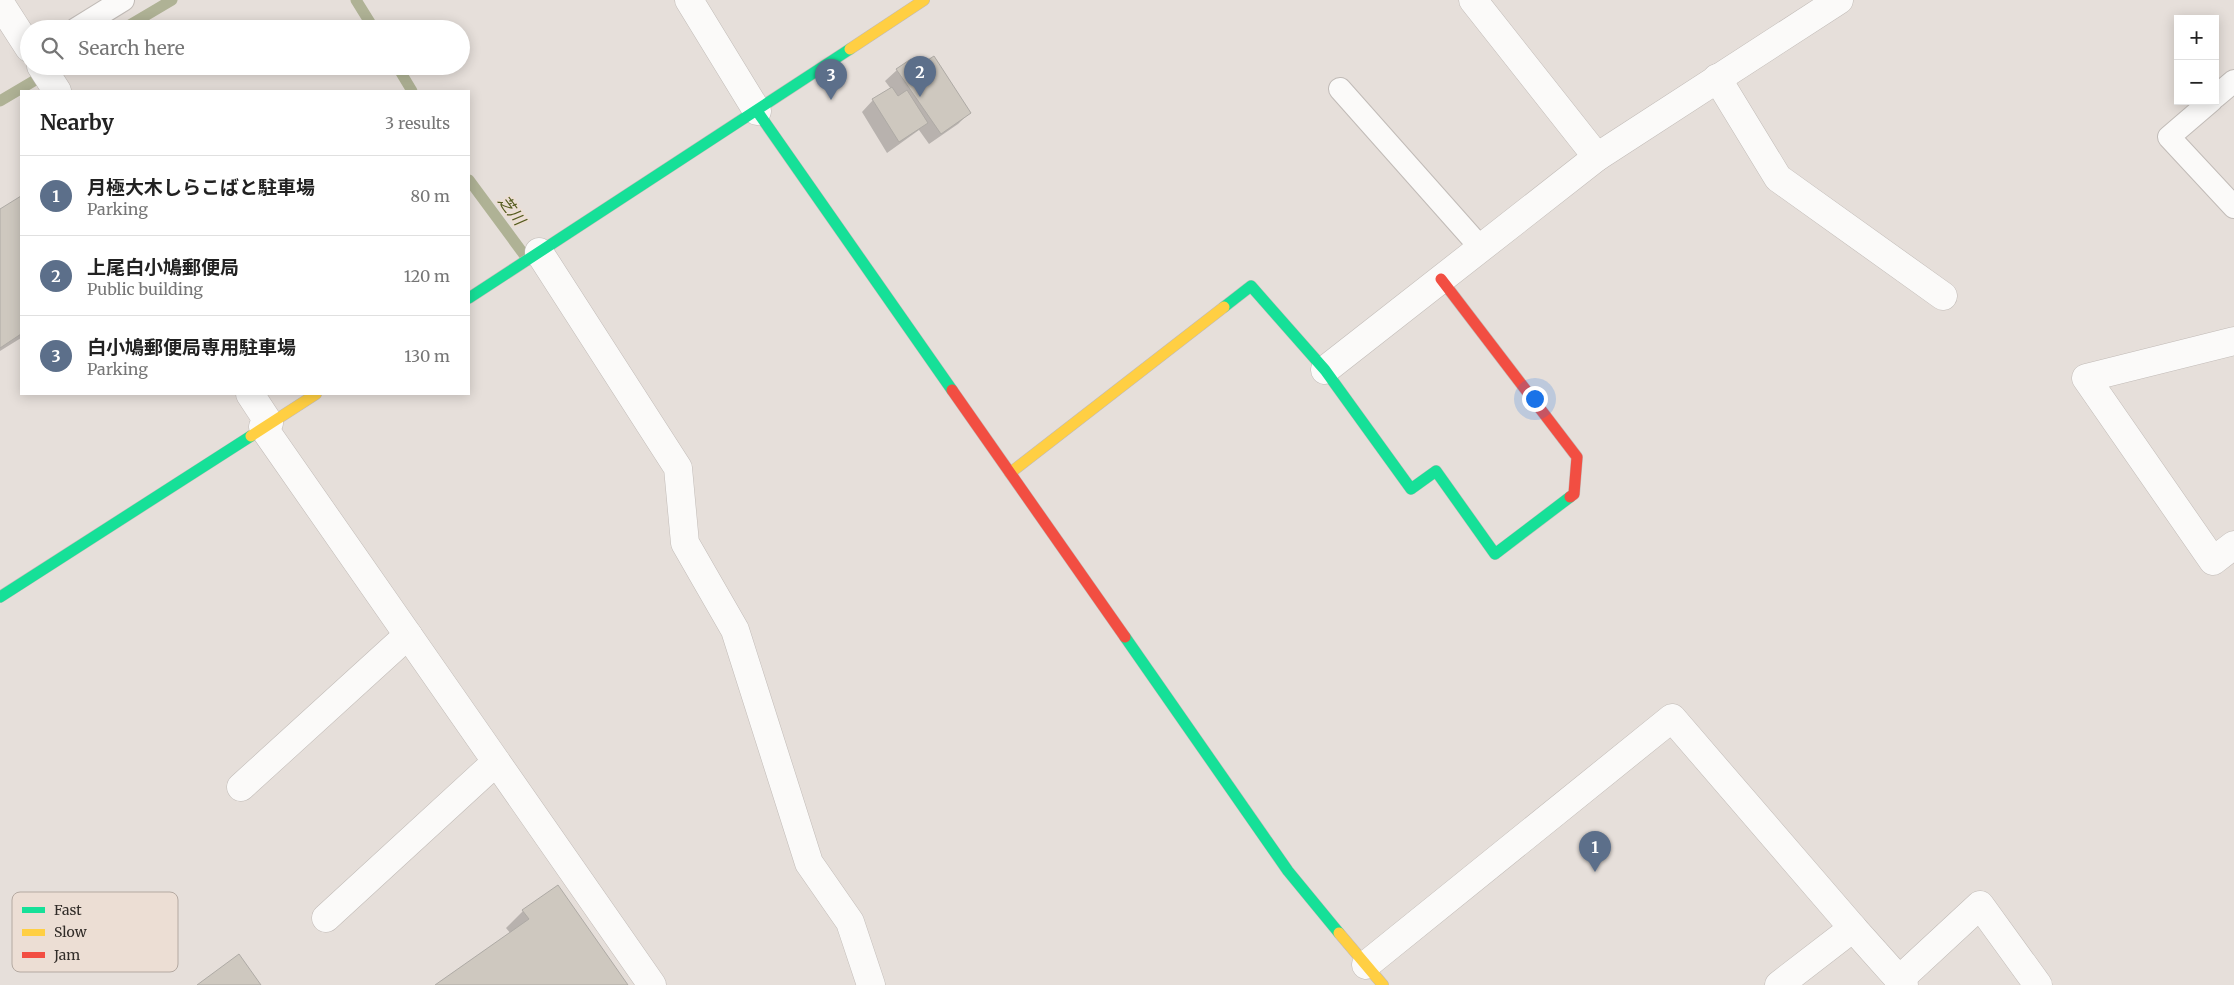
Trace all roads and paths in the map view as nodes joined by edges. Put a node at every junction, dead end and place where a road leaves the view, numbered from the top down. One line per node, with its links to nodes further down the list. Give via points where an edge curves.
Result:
1 (123, 0): 7 (lane)
2 (689, 0): 16 (street)
3 (924, 0): 16 (street)
4 (1473, 0): 17 (street)
5 (1839, 0): 10 (street)
6 (0, 3): 8 (street)
7 (91, 20)
8 (20, 34)
9 (47, 75): 13 (street)
10 (1717, 78): 17 (street); 22 (street, via 1778,178)
11 (2234, 81): 14 (lane)
12 (1340, 89): 19 (lane)
13 (56, 90)
14 (2219, 94)
15 (2207, 105): 18 (lane, via 2170,138)
16 (757, 111): 20 (street); 29 (street)
17 (1597, 157): 19 (street)
18 (2234, 206)
19 (1481, 248): 21 (street)
20 (539, 252): 23 (street); 40 (street, via 678,468 685,543 735,630 809,863 850,922)
21 (1441, 279): 25 (street); 25 (street, via 1577,457 1574,494 1495,554 1436,471 1411,489)
22 (1943, 296)
23 (470, 297)
24 (2234, 341): 30 (street, via 2086,378 2213,561)
25 (1325, 370): 29 (street, via 1251,286)
26 (251, 395): 28 (street)
27 (314, 395): 28 (street)
28 (266, 425): 31 (street); 32 (street)
29 (1010, 472): 37 (street, via 1288,871)
30 (2234, 545)
31 (0, 597)
32 (408, 635): 33 (street); 34 (street)
33 (496, 762): 35 (street); 39 (street)
34 (241, 787)
35 (326, 918)
36 (1853, 928): 37 (street, via 1672,718); 38 (street); 41 (street)
37 (1375, 975)
38 (1902, 982): 42 (street, via 1980,905)
39 (652, 985)
40 (871, 985)
41 (1779, 985)
42 (2038, 985)

